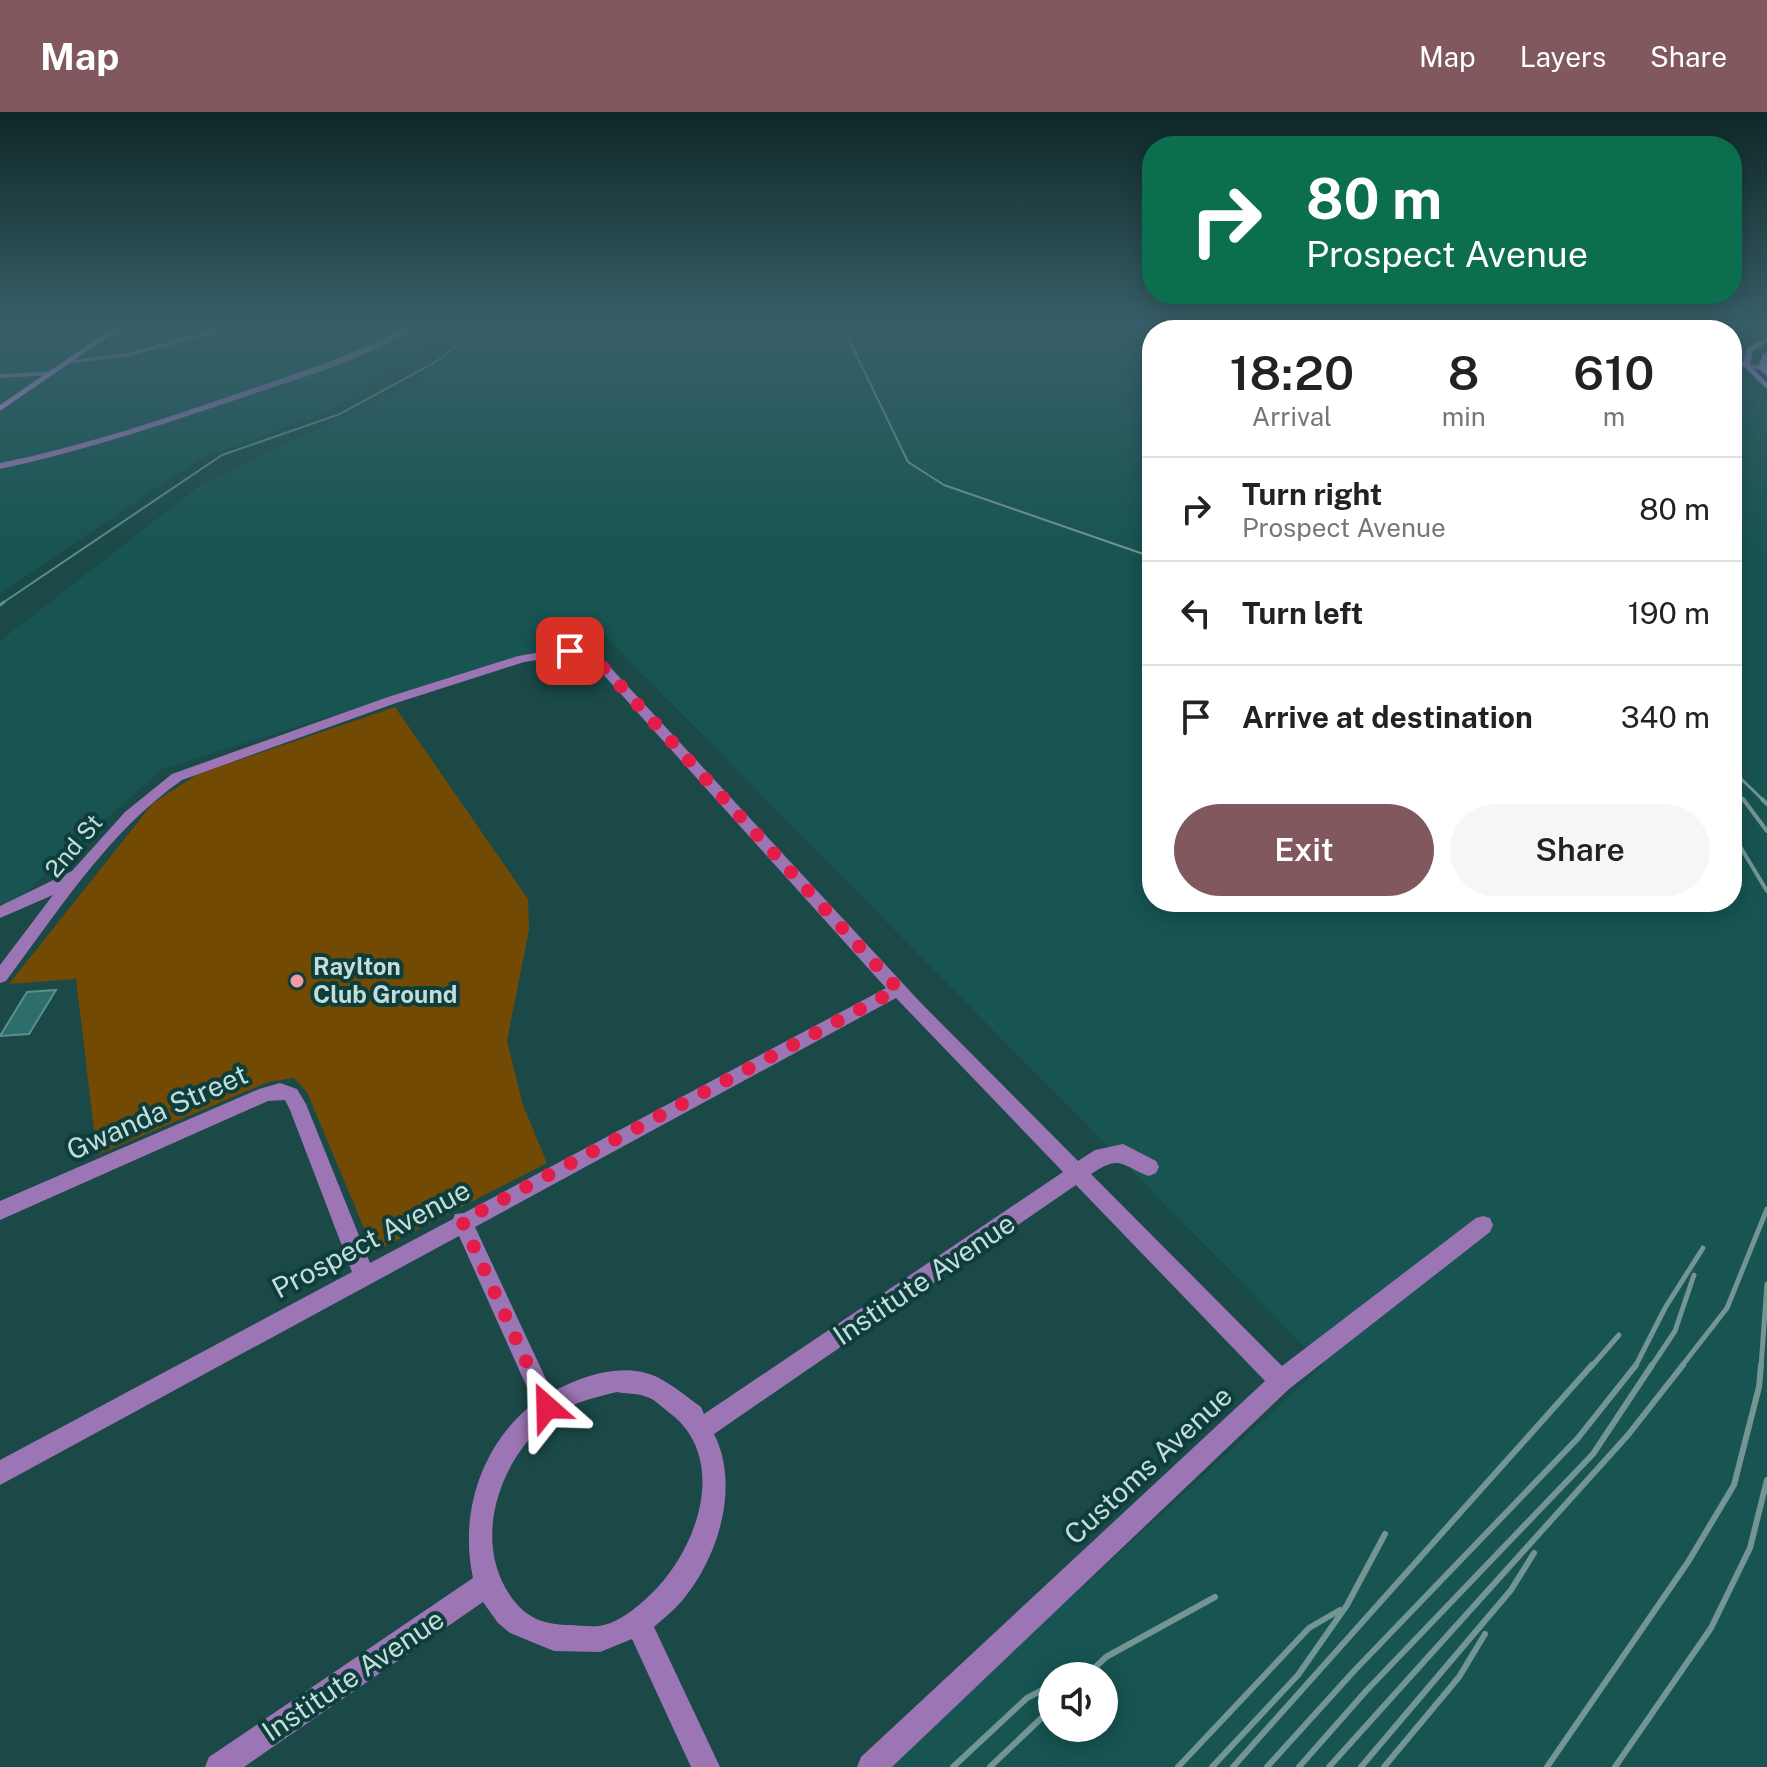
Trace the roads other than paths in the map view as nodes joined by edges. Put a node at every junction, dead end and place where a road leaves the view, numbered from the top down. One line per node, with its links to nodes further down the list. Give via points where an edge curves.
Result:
1 (223, 402): 2 (street)
2 (0, 466)
3 (87, 866): 4 (street); 5 (street, 2nd St); 6 (street, 2nd St, via 147,796 177,777 522,659 579,652 606,670)
4 (0, 912)
5 (0, 977)
6 (898, 989): 8 (street, 2nd St); 10 (street, Prospect Avenue)
7 (1149, 1167): 8 (street, Institute Avenue, via 1123,1152 1102,1156)
8 (1077, 1176): 13 (street, 2nd St); 15 (street, Institute Avenue)
9 (0, 1211): 12 (street, Gwanda Street, via 280,1091 291,1094 299,1110)
10 (462, 1221): 12 (street, Prospect Avenue); 14 (street)
11 (1483, 1225): 13 (street, Customs Avenue)
12 (364, 1275): 16 (street, Prospect Avenue)
13 (1281, 1381): 21 (street, Customs Avenue)
14 (547, 1407): 15 (street, via 581,1389 617,1381 651,1386 681,1402); 17 (street, via 512,1442 487,1486 479,1536)
15 (702, 1429): 18 (street, via 715,1466 714,1508 701,1552 674,1592)
16 (0, 1473)
17 (487, 1584): 18 (street, via 506,1612 532,1633 566,1642 602,1638); 19 (street, Institute Avenue)
18 (638, 1623): 20 (street)
19 (219, 1767)
20 (706, 1767)
21 (871, 1767)

